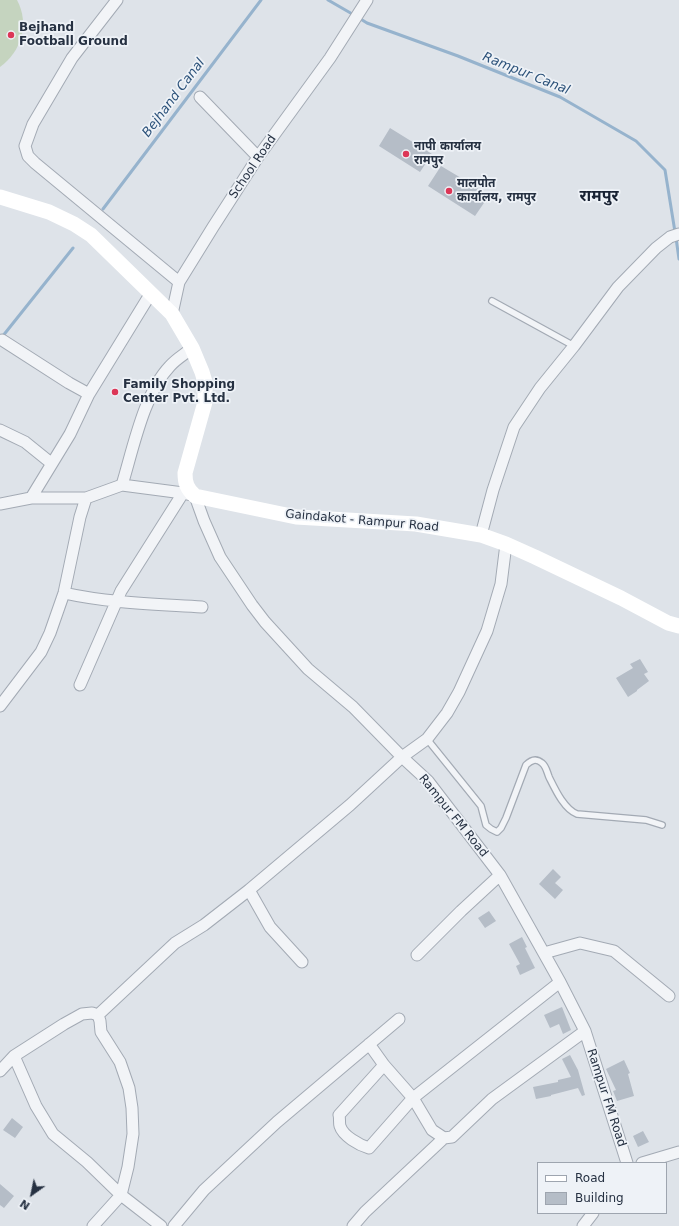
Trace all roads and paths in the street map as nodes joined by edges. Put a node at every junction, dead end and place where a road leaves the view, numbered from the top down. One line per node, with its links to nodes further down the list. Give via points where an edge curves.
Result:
1 (117, 0): 7 (street, via 72,58 33,124 24,146 28,156 35,163)
2 (367, 0): 4 (street, School Road, via 330,58)
3 (200, 97): 4 (street)
4 (258, 157): 7 (street, School Road)
5 (0, 197): 8 (main road, via 49,212 74,224 91,235)
6 (675, 236): 12 (street, via 656,248 618,287)
7 (179, 282): 10 (street, School Road)
8 (151, 293): 10 (main road); 14 (street)
9 (492, 301): 12 (lane)
10 (172, 314): 13 (main road)
11 (2, 340): 14 (street)
12 (574, 346): 22 (street, via 540,388 514,427)
13 (192, 348): 17 (street, via 170,366 153,390); 18 (main road, via 202,372 206,392 185,473)
14 (89, 394): 16 (street, via 70,434)
15 (0, 430): 16 (street, via 24,442)
16 (51, 463): 19 (street)
17 (122, 486): 18 (street); 20 (street)
18 (189, 494): 22 (main road, Gaindakot - Rampur Road, via 296,517 416,524); 25 (street); 31 (street, Rampur FM Road, via 220,557 265,622 308,669 353,707)
19 (31, 498): 20 (street); 21 (street)
20 (86, 498): 24 (street)
21 (0, 504)
22 (481, 535): 23 (main road, Gaindakot - Rampur Road)
23 (506, 544): 27 (main road, Gaindakot - Rampur Road, via 668,623); 30 (street, via 500,584 487,631 459,692)
24 (64, 593): 25 (street); 29 (street, via 50,633 40,652)
25 (115, 601): 26 (street); 28 (street)
26 (202, 607)
27 (679, 626)
28 (80, 686)
29 (0, 706)
30 (427, 739): 31 (street); 32 (lane, via 481,806 486,825 496,832 506,818 526,765 531,760 538,760 543,764 559,796 572,812 646,820)
31 (402, 758): 33 (street, Rampur FM Road, via 428,781); 34 (street)
32 (662, 825)
33 (500, 875): 35 (street, Rampur FM Road); 36 (street)
34 (249, 890): 37 (street, via 270,927); 40 (street, via 204,925 175,942)
35 (544, 953): 38 (street, Rampur FM Road); 39 (street, via 580,943 614,951)
36 (417, 955)
37 (302, 962)
38 (560, 982): 42 (street, Rampur FM Road); 47 (street)
39 (669, 996)
40 (98, 1015): 44 (street, via 82,1014); 52 (street, via 101,1032 120,1062 129,1088 132,1108 133,1134)
41 (399, 1019): 43 (street)
42 (585, 1031): 48 (street, via 492,1099 452,1137); 50 (street, Rampur FM Road)
43 (369, 1044): 45 (street); 56 (street, via 277,1122 204,1190)
44 (14, 1056): 46 (street); 52 (street, via 36,1106 53,1134)
45 (384, 1065): 47 (street); 47 (street, via 339,1115 340,1126 350,1138 369,1148)
46 (0, 1072)
47 (413, 1098): 48 (street, via 432,1130)
48 (444, 1138): 57 (street)
49 (679, 1152): 51 (street)
50 (627, 1162)
51 (645, 1162)
52 (121, 1195): 54 (street); 55 (street)
53 (592, 1214): 58 (street)
54 (93, 1226)
55 (160, 1226)
56 (174, 1226)
57 (353, 1226)
58 (583, 1226)

